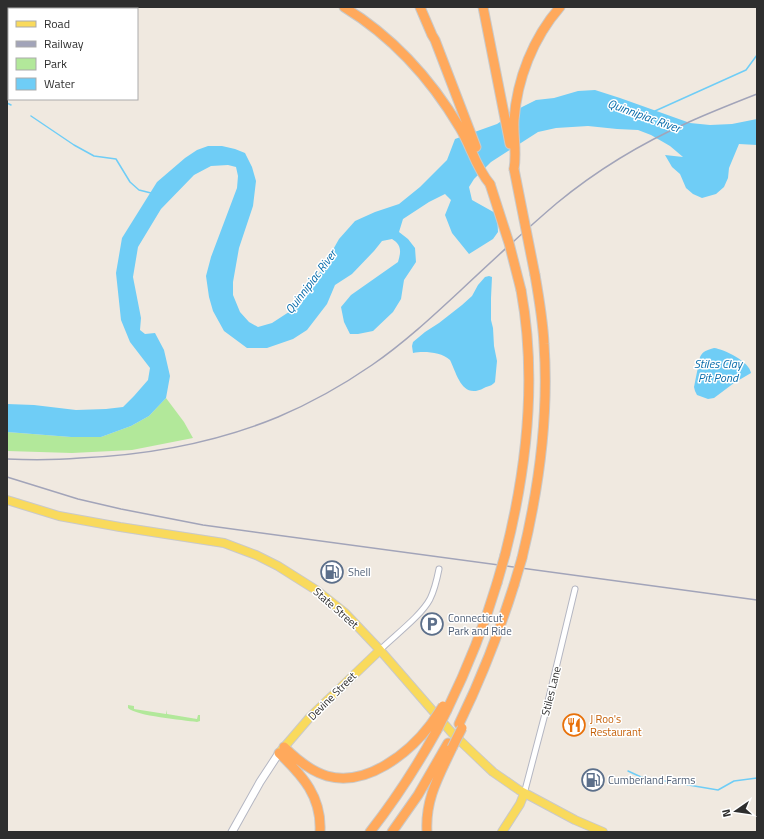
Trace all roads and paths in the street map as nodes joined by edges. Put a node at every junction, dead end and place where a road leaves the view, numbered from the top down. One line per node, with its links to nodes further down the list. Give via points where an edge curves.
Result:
1 (344, 7): 8 (highway, via 381,33 406,56 428,82 453,116)
2 (420, 7): 6 (highway)
3 (425, 7): 6 (highway)
4 (483, 7): 7 (highway)
5 (560, 7): 7 (highway, via 537,41 521,82 514,120)
6 (435, 40): 8 (highway)
7 (514, 169): 14 (highway, bridge, via 542,315 546,379 542,449 522,558 514,586 495,641)
8 (490, 184): 13 (highway, bridge, via 506,232 521,290 526,323 529,386 524,455 513,522 497,583 460,682 452,690)
9 (7, 500): 12 (main road, State Street, via 59,516 224,543 244,550 278,566 322,594 345,613)
10 (439, 569): 12 (street, Devine Street, via 434,590 426,605)
11 (575, 589): 16 (street, Stiles Lane)
12 (380, 650): 15 (main road, Devine Street, via 310,717); 16 (main road, State Street, via 468,749 512,787)
13 (434, 727): 15 (highway, via 410,748 379,769 357,776 341,778 322,774); 19 (highway, via 412,773)
14 (450, 745): 20 (highway); 21 (highway, via 431,796)
15 (282, 750): 17 (main road, Devine Street, via 260,782); 18 (highway, via 311,789 319,812)
16 (524, 794): 22 (main road); 23 (main road, State Street)
17 (232, 832)
18 (320, 832)
19 (370, 832)
20 (392, 832)
21 (427, 832)
22 (502, 832)
23 (603, 832)

